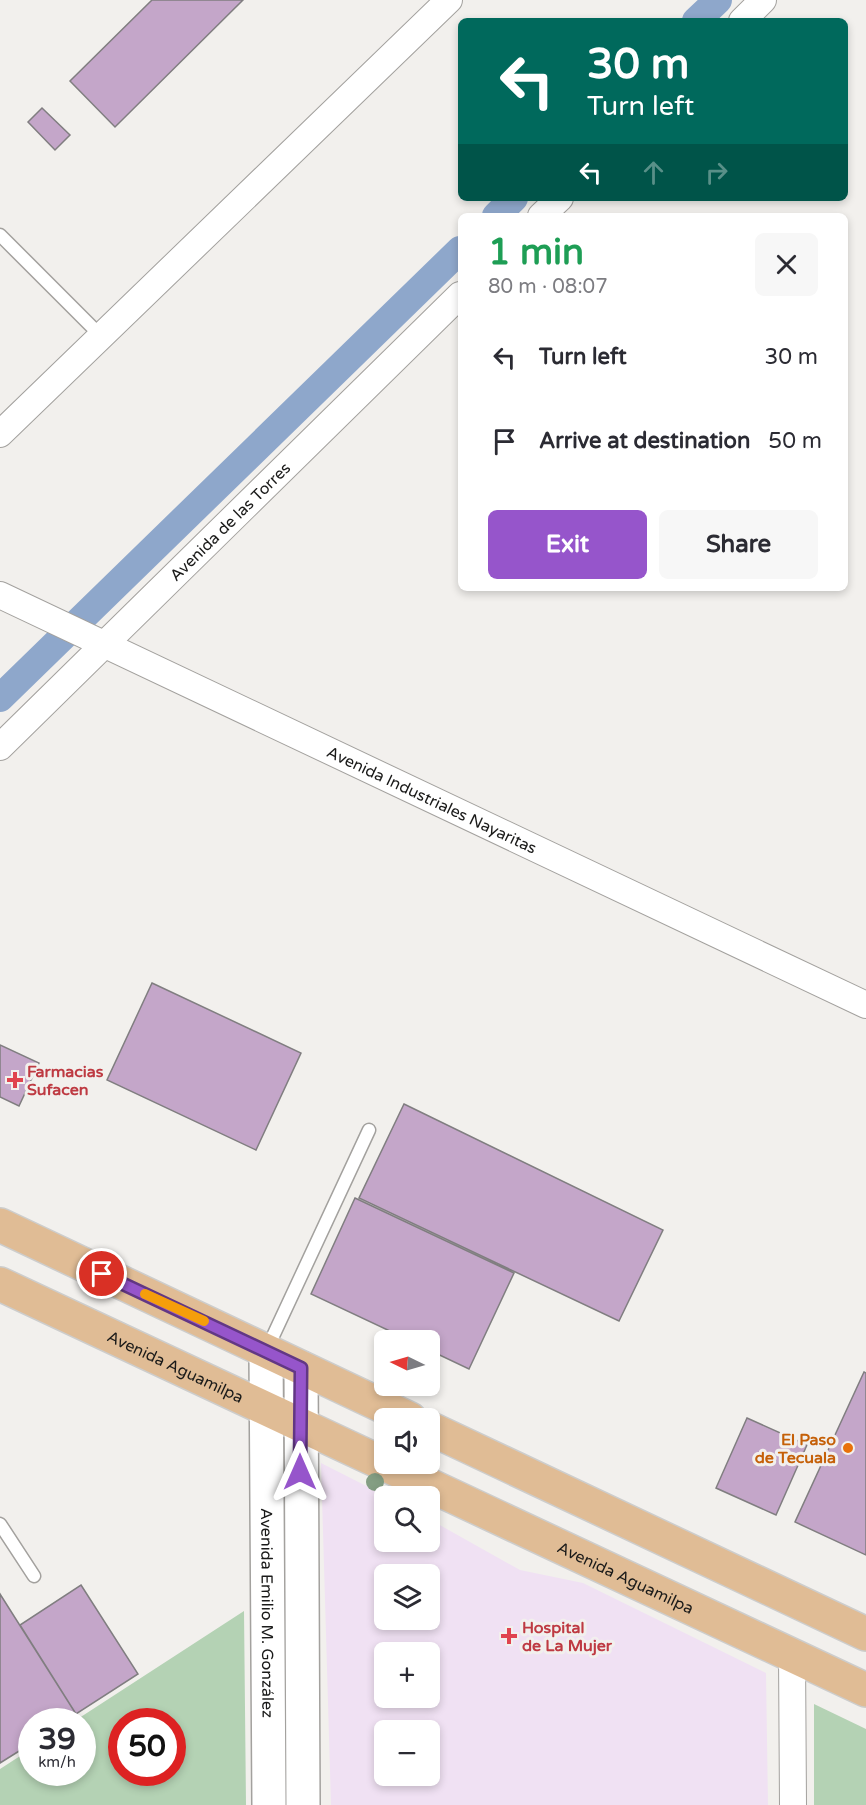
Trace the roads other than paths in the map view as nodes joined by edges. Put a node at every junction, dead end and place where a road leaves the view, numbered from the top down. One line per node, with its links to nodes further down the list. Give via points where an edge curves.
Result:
1 (449, 0): 8 (street)
2 (763, 0): 3 (street)
3 (745, 18)
4 (557, 201): 5 (street)
5 (544, 213)
6 (0, 235): 8 (lane)
7 (458, 297): 11 (street, Avenida de las Torres)
8 (101, 336): 9 (street)
9 (0, 434)
10 (10, 600): 11 (street, Avenida Industriales Nayaritas)
11 (94, 640): 12 (street, Avenida de las Torres); 13 (street, Avenida Industriales Nayaritas)
12 (0, 747)
13 (866, 1005)
14 (369, 1130): 17 (lane)
15 (0, 1225): 17 (main road)
16 (0, 1284): 19 (main road, Avenida Aguamilpa)
17 (266, 1351): 18 (main road); 19 (main road, Avenida Emilio M. González)
18 (301, 1368): 20 (main road); 21 (main road, Avenida Emilio M. González)
19 (265, 1408): 21 (main road, Avenida Aguamilpa); 29 (main road, Avenida Emilio M. González)
20 (386, 1408)
21 (300, 1424): 23 (main road, Avenida Aguamilpa); 30 (main road, Avenida Emilio M. González)
22 (440, 1433): 27 (main road)
23 (374, 1459)
24 (405, 1474): 28 (main road, Avenida Aguamilpa)
25 (0, 1524): 26 (lane)
26 (34, 1576)
27 (866, 1634)
28 (792, 1655): 31 (main road, Avenida Aguamilpa); 34 (street)
29 (268, 1660): 30 (main road); 32 (main road, Avenida Emilio M. González)
30 (302, 1661): 33 (main road, Avenida Emilio M. González)
31 (866, 1690)
32 (269, 1805)
33 (303, 1805)
34 (793, 1805)

